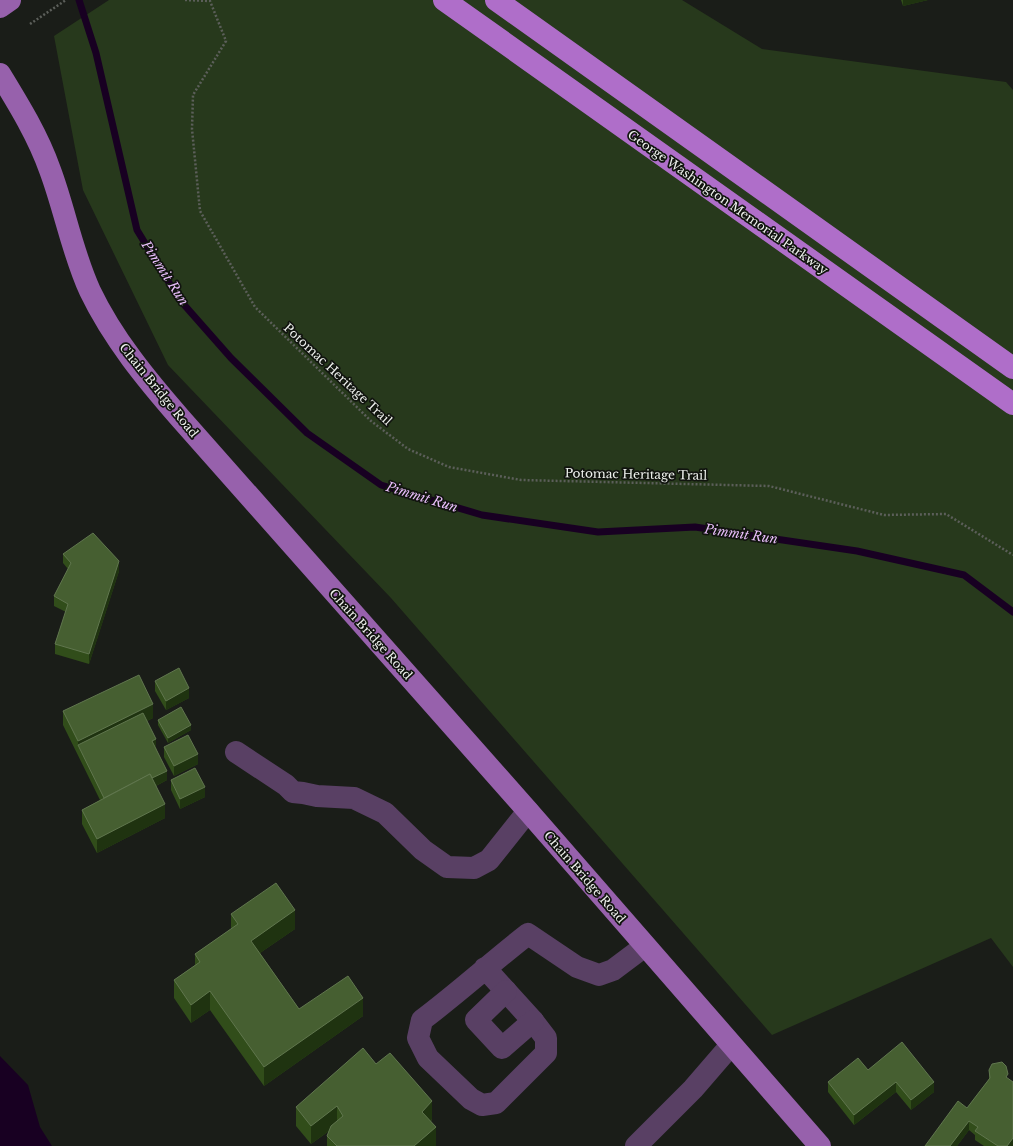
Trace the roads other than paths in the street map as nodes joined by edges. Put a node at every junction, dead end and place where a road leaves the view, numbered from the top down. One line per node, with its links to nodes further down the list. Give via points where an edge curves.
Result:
1 (444, 0): 5 (highway, George Washington Memorial Parkway)
2 (496, 0): 4 (highway)
3 (0, 74): 7 (main road, Chain Bridge Road, via 44,153 90,290 131,358 181,419)
4 (1013, 368)
5 (1013, 404)
6 (236, 752): 7 (street, via 293,792 354,798 385,813 423,850 447,867 474,868 489,860)
7 (528, 811): 8 (main road, Chain Bridge Road)
8 (645, 946): 9 (street, via 613,970 599,975 577,967 528,934); 12 (main road, Chain Bridge Road)
9 (485, 968): 10 (street); 11 (street, via 422,1020 418,1038 428,1058 471,1099 482,1105 496,1103 546,1053 546,1038)
10 (506, 991): 11 (street); 11 (street, via 476,1020 502,1048)
11 (533, 1021)
12 (731, 1044): 13 (street, via 693,1089); 14 (main road, Chain Bridge Road)
13 (636, 1146)
14 (820, 1146)

